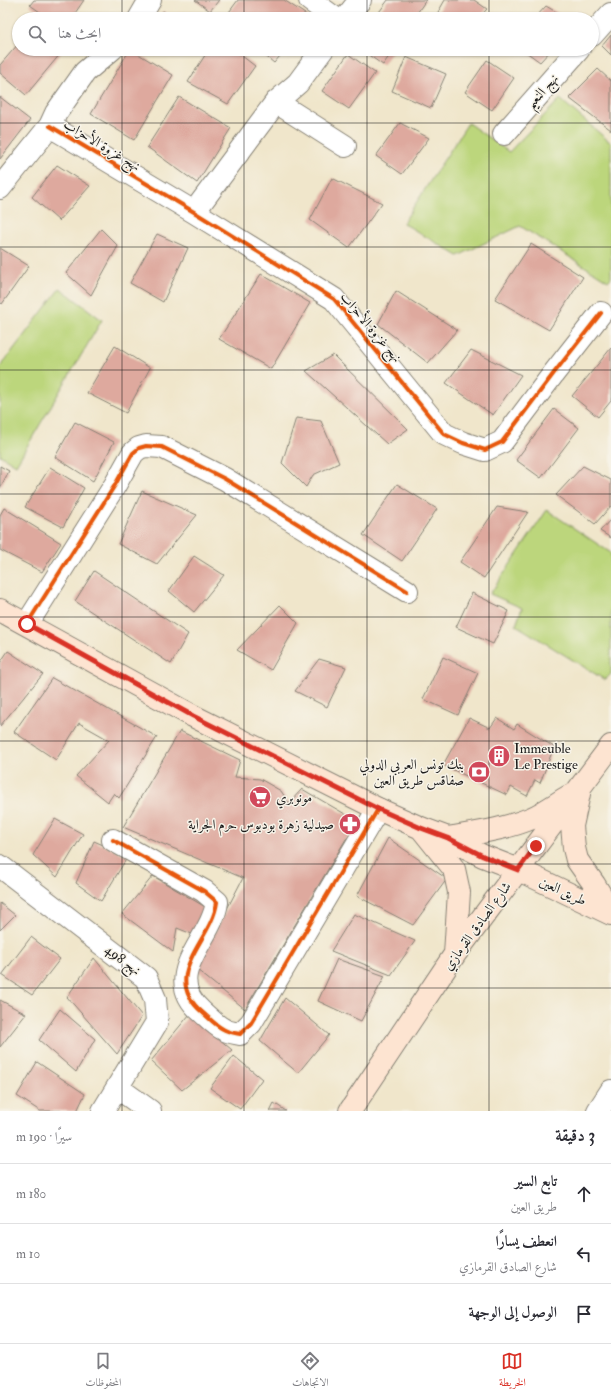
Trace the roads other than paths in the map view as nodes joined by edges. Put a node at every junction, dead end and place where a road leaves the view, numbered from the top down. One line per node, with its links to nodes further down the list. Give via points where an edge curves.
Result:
1 (150, 0): 4 (street)
2 (310, 0): 5 (street)
3 (360, 0): 6 (street)
4 (143, 12)
5 (326, 12)
6 (351, 12)
7 (611, 14): 8 (street)
8 (599, 27)
9 (104, 56): 13 (street, via 85,72 56,113)
10 (318, 56): 12 (street, via 298,83)
11 (574, 56): 14 (street, نهج النعيم)
12 (276, 102): 15 (street); 17 (street)
13 (50, 126): 16 (street); 17 (street, نهج غزوة الأحزاب)
14 (504, 134)
15 (345, 146)
16 (0, 186)
17 (194, 212): 18 (street, نهج غزوة الأحزاب, via 334,299 444,434 484,450 502,442)
18 (601, 313)
19 (407, 591): 21 (street, via 225,478 162,446 146,446 133,453)
20 (0, 610): 21 (main road, طريق العين)
21 (27, 624): 24 (main road, طريق العين, via 193,716)
22 (611, 746): 23 (main road, شارع الصادق القرمازي)
23 (580, 789): 26 (main road, via 532,817 502,827); 29 (main road, شارع الصادق القرمازي); 30 (main road, via 572,826 574,848 578,860)
24 (378, 809): 25 (main road, طريق العين); 27 (street, via 251,1023 240,1034 224,1030 193,1004 185,988 187,966 216,912 217,902 204,891)
25 (421, 828): 26 (main road, طريق العين); 31 (main road, via 454,869 459,892)
26 (448, 838): 29 (main road, طريق العين)
27 (113, 840)
28 (0, 866): 32 (street, نهج 498, via 146,978 155,999 157,1022)
29 (518, 870): 30 (main road, طريق العين); 31 (main road, شارع الصادق القرمازي)
30 (611, 913)
31 (455, 954): 36 (main road, شارع الصادق القرمازي)
32 (118, 1088): 34 (street, نهج 498); 35 (street)
33 (611, 1091): 37 (street)
34 (102, 1111)
35 (150, 1111)
36 (350, 1111)
37 (598, 1111)

